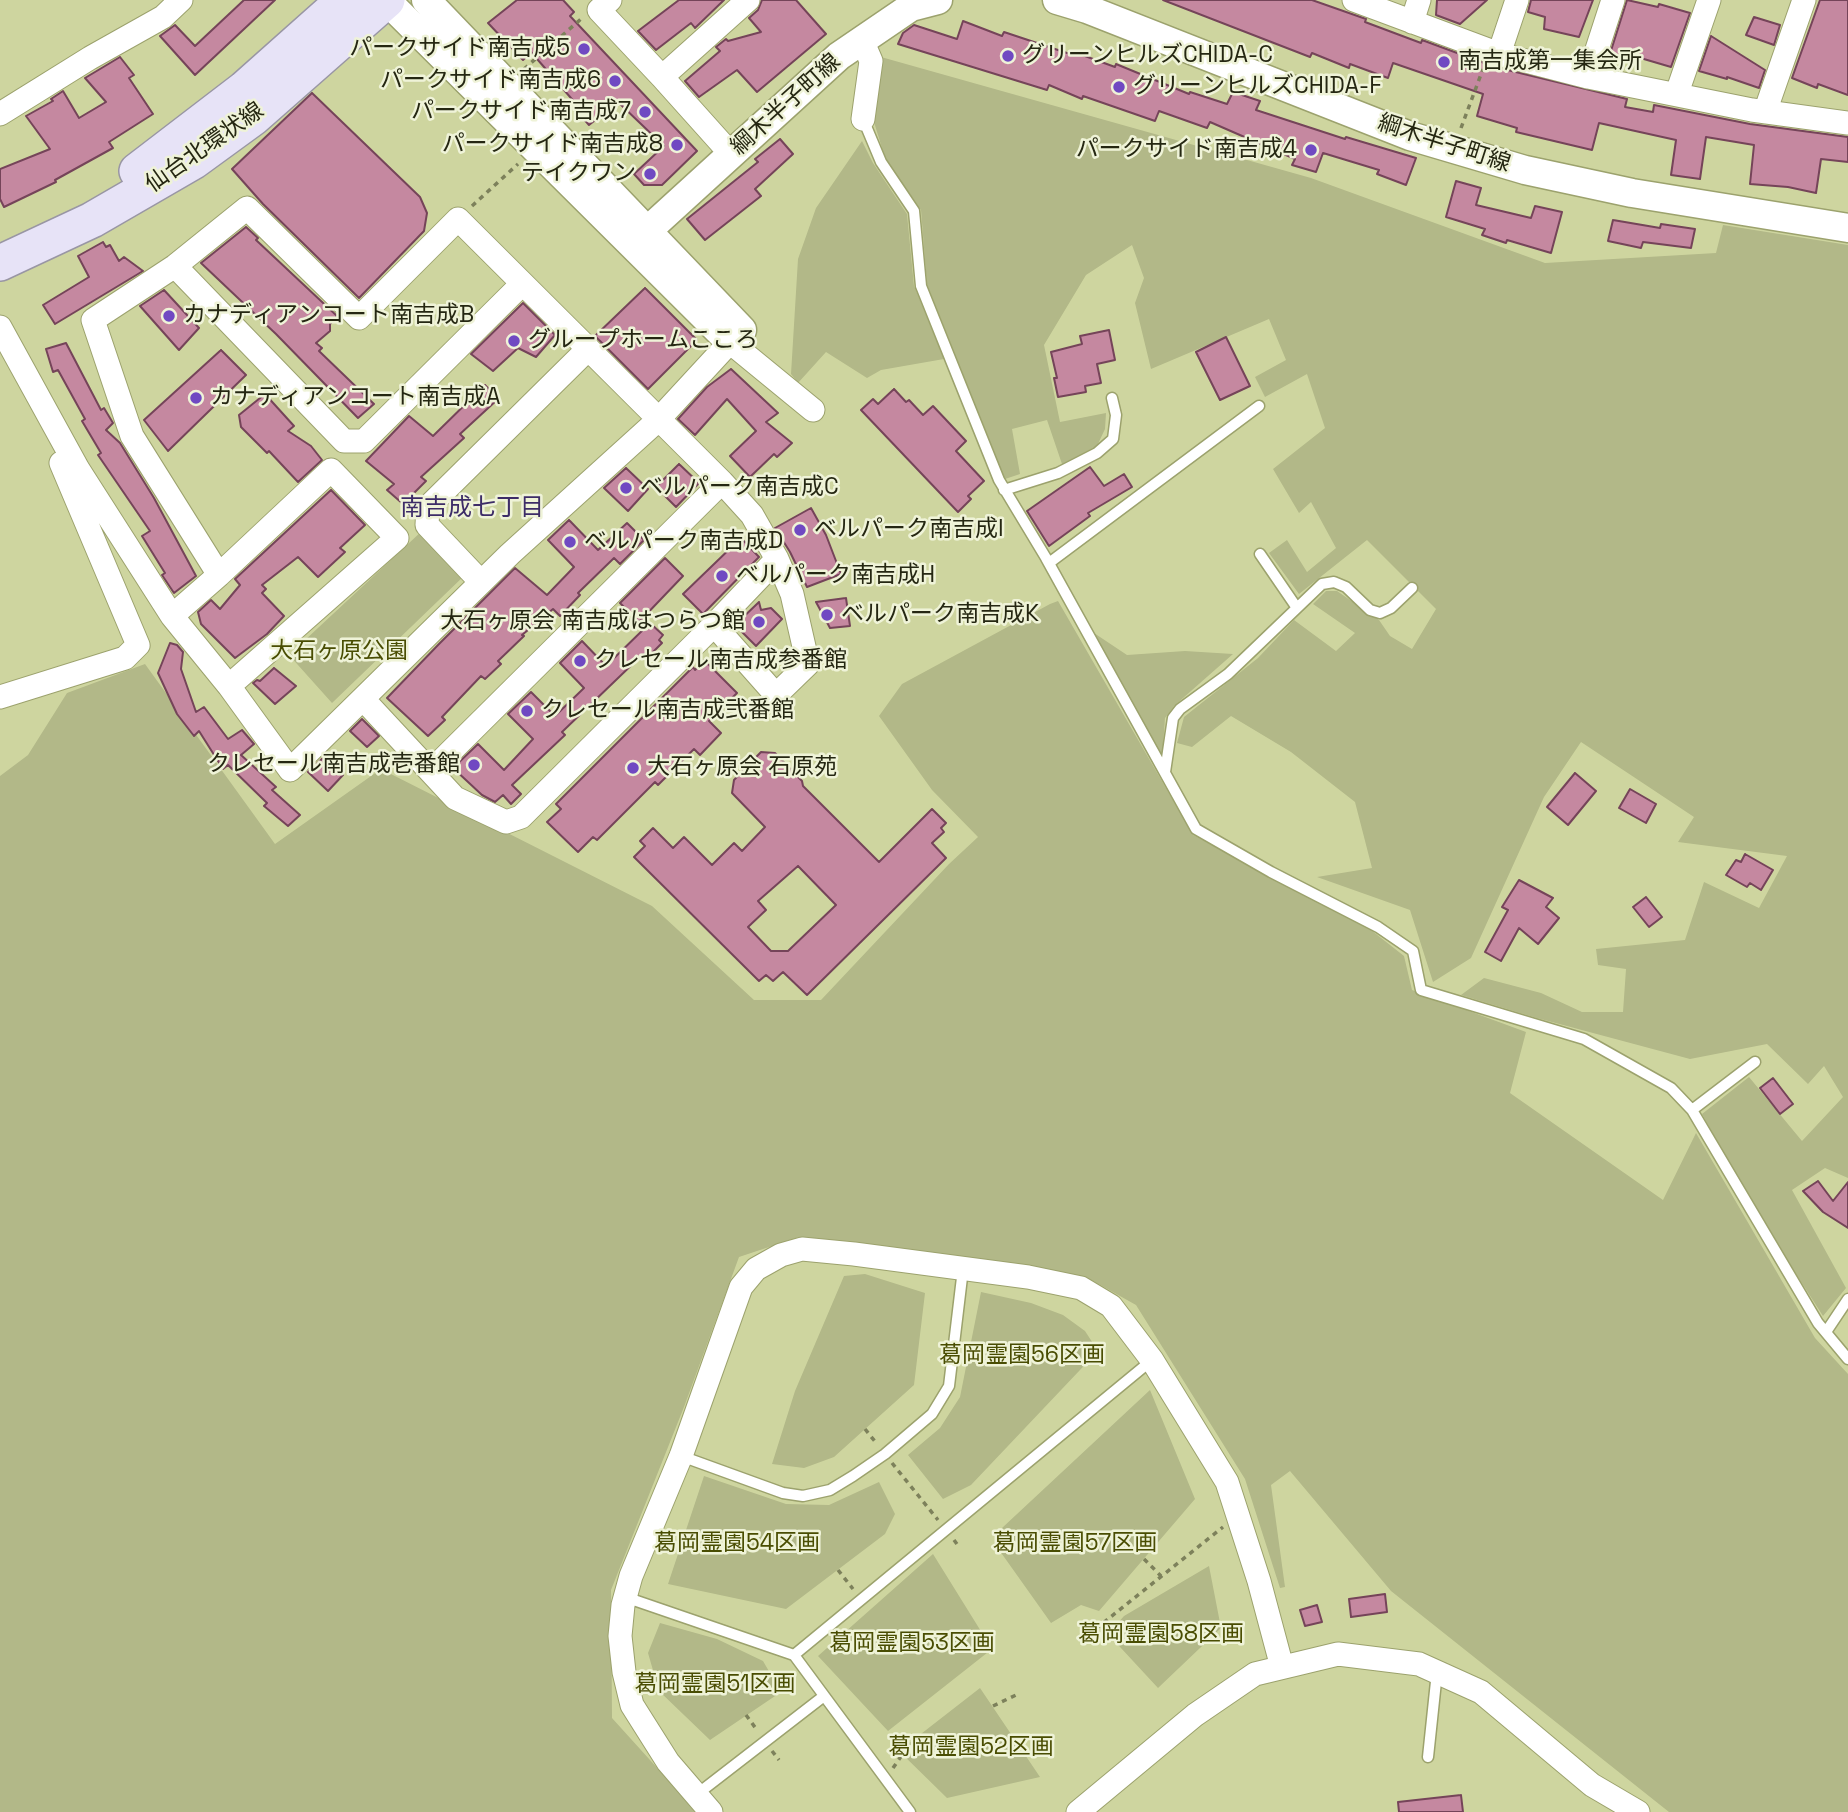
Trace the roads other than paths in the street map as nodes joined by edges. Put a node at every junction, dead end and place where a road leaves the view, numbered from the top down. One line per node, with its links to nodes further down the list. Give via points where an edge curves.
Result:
1 (181, 0): 22 (street, via 163,17)
2 (344, 0): 28 (main road, 仙台北環状線, via 244,89 134,173)
3 (386, 0): 27 (street); 29 (main road, 仙台北環状線, via 253,118 194,161 92,220)
4 (426, 0): 27 (street)
5 (748, 0): 18 (street)
6 (938, 0): 16 (street, 綱木半子町線, via 911,7)
7 (1057, 0): 14 (street, 綱木半子町線)
8 (1354, 0): 15 (street)
9 (1517, 0): 17 (street)
10 (1613, 0): 19 (street)
11 (1709, 0): 20 (street)
12 (1804, 0): 21 (street)
13 (604, 5): 18 (street)
14 (1118, 10): 26 (street, 綱木半子町線, via 1410,136 1525,170 1632,193)
15 (1415, 11): 17 (street)
16 (862, 40): 23 (street, via 871,61); 25 (street, 綱木半子町線)
17 (1494, 52): 19 (street)
18 (662, 77): 25 (street)
19 (1588, 77): 20 (street)
20 (1677, 93): 21 (street)
21 (1765, 112): 24 (street)
22 (0, 114)
23 (863, 119): 41 (lane, via 881,162 914,211 922,286)
24 (1848, 123)
25 (731, 154): 27 (street, 綱木半子町線)
26 (1848, 228)
27 (640, 237): 33 (street)
28 (0, 241)
29 (0, 263)
30 (175, 266): 31 (street, via 247,208 359,318 457,219); 31 (street, via 344,442 364,441); 45 (street, via 93,320 132,436)
31 (522, 284): 34 (street)
32 (0, 327): 38 (street)
33 (730, 342): 37 (street); 39 (street)
34 (587, 350): 39 (street); 46 (street, via 428,507 427,525)
35 (1112, 398): 41 (lane, via 1116,415 1113,439 1097,453 1058,473)
36 (1259, 406): 44 (lane)
37 (813, 410)
38 (49, 415): 49 (street); 52 (street, via 52,443 138,645 125,658)
39 (658, 420): 40 (street); 46 (street)
40 (722, 482): 43 (street, via 752,515); 54 (street)
41 (1004, 490): 44 (lane)
42 (1260, 554): 48 (lane)
43 (777, 559): 50 (street); 50 (street, via 792,594 808,664 776,695)
44 (1049, 563): 55 (lane)
45 (219, 575): 49 (street); 51 (street, via 331,470 397,538)
46 (481, 582): 53 (street)
47 (1412, 588): 48 (lane, via 1380,613 1370,610 1346,587 1322,584)
48 (1297, 608): 55 (lane, via 1227,674 1180,709 1173,718)
49 (172, 616): 51 (street)
50 (714, 625): 54 (street, via 521,817 506,822 455,798)
51 (229, 686): 53 (street, via 290,770)
52 (0, 697)
53 (363, 699): 54 (street)
54 (431, 771)
55 (1165, 772): 57 (lane, via 1196,829 1378,927 1413,951 1421,990 1584,1038 1671,1088)
56 (1755, 1062): 57 (lane)
57 (1692, 1110): 60 (lane)
58 (963, 1269): 62 (street, via 1081,1288 1111,1306); 63 (street, via 802,1249 755,1269 741,1287); 63 (lane, via 949,1386 932,1414 885,1454 830,1490 803,1496)
59 (1848, 1299): 60 (lane)
60 (1826, 1332): 61 (lane)
61 (1848, 1359)
62 (1152, 1360): 65 (lane); 66 (street, via 1227,1482)
63 (681, 1456): 64 (street)
64 (625, 1597): 65 (lane); 70 (street, via 620,1636 632,1705 668,1762)
65 (794, 1655): 68 (lane)
66 (1282, 1667): 67 (street, via 1338,1654 1419,1664); 72 (street, via 1255,1674 1195,1716)
67 (1437, 1672): 69 (lane); 73 (street, via 1481,1692 1592,1785)
68 (824, 1696): 70 (lane); 71 (lane)
69 (1428, 1757)
70 (704, 1804)
71 (910, 1812)
72 (1078, 1812)
73 (1639, 1812)

